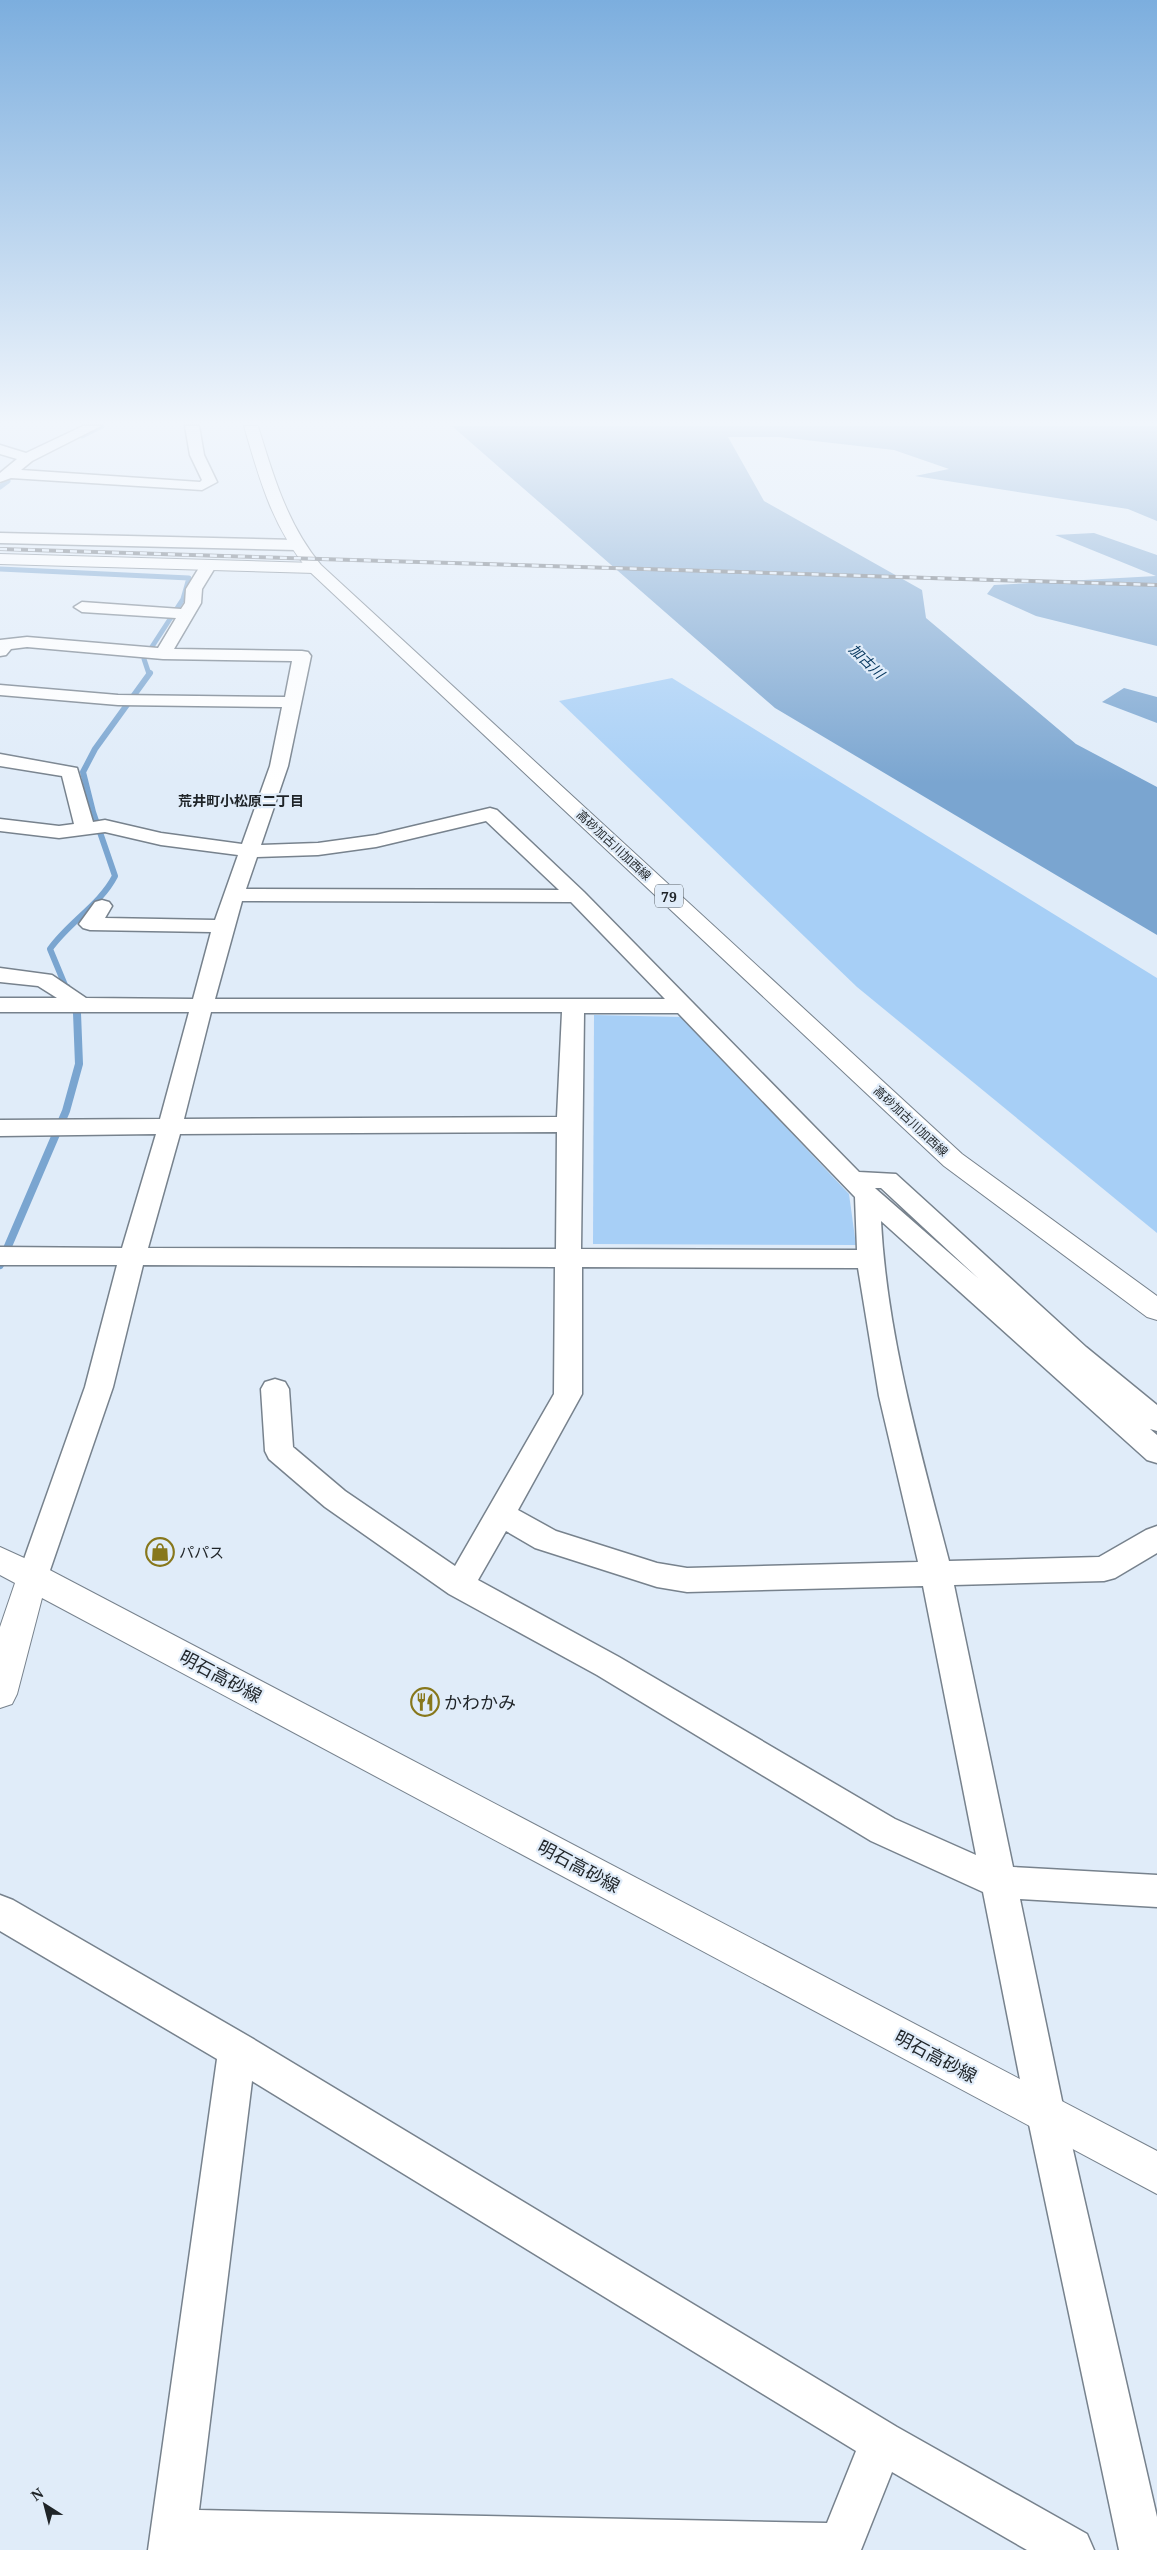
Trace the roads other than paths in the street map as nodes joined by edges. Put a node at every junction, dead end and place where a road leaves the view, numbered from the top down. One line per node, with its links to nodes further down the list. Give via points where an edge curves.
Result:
1 (296, 545): 4 (main road, 高砂加古川加西線 / 79)
2 (0, 558): 3 (main road)
3 (208, 566): 4 (main road); 6 (street, via 194,589 193,603)
4 (315, 568): 33 (main road, 高砂加古川加西線 / 79, via 952,1160)
5 (82, 607): 6 (street)
6 (186, 614): 8 (street)
7 (0, 651): 8 (street, via 6,644 27,642)
8 (163, 654): 10 (street, via 302,656)
9 (0, 690): 10 (street, via 118,700)
10 (292, 702): 14 (street, via 279,766)
11 (0, 760): 13 (street, via 70,772)
12 (0, 825): 13 (street, via 59,832)
13 (84, 828): 14 (street, via 104,826 161,839)
14 (251, 851): 15 (street); 16 (street, via 318,849 376,841 490,814)
15 (234, 895): 16 (street); 18 (street)
16 (577, 896): 24 (street)
17 (102, 906): 18 (street, via 90,924)
18 (223, 926): 21 (street)
19 (0, 975): 22 (street, via 44,980)
20 (0, 1004): 22 (street)
21 (202, 1004): 22 (street); 23 (street); 26 (street)
22 (81, 1005)
23 (573, 1006): 24 (street); 25 (street)
24 (684, 1006): 28 (street)
25 (569, 1124): 26 (street); 31 (street)
26 (170, 1127): 27 (street); 30 (street)
27 (0, 1128)
28 (860, 1188): 32 (street); 35 (street, via 887,1180 1076,1354); 36 (street)
29 (0, 1256): 30 (street)
30 (132, 1258): 31 (street); 41 (street, via 99,1387)
31 (570, 1258): 32 (street); 37 (street, via 568,1394)
32 (870, 1259): 40 (street, via 893,1396)
33 (1157, 1310)
34 (275, 1389): 42 (street, via 279,1451 336,1499)
35 (1157, 1421)
36 (1157, 1452)
37 (498, 1513): 40 (street, via 546,1540 657,1575 687,1580); 42 (street)
38 (1157, 1538): 40 (street, via 1104,1568)
39 (0, 1560): 41 (main road, 明石高砂線)
40 (936, 1572): 44 (street)
41 (33, 1576): 43 (main road); 48 (main road, 明石高砂線)
42 (460, 1585): 44 (street, via 608,1666 883,1830)
43 (0, 1694)
44 (999, 1882): 45 (street); 48 (street)
45 (1157, 1891)
46 (0, 1912): 47 (street)
47 (237, 2050): 50 (street); 51 (street)
48 (1046, 2115): 49 (main road, 明石高砂線); 53 (street)
49 (1157, 2173)
50 (882, 2442): 51 (street, via 840,2546); 52 (street)
51 (172, 2541)
52 (1072, 2550)
53 (1142, 2550)

